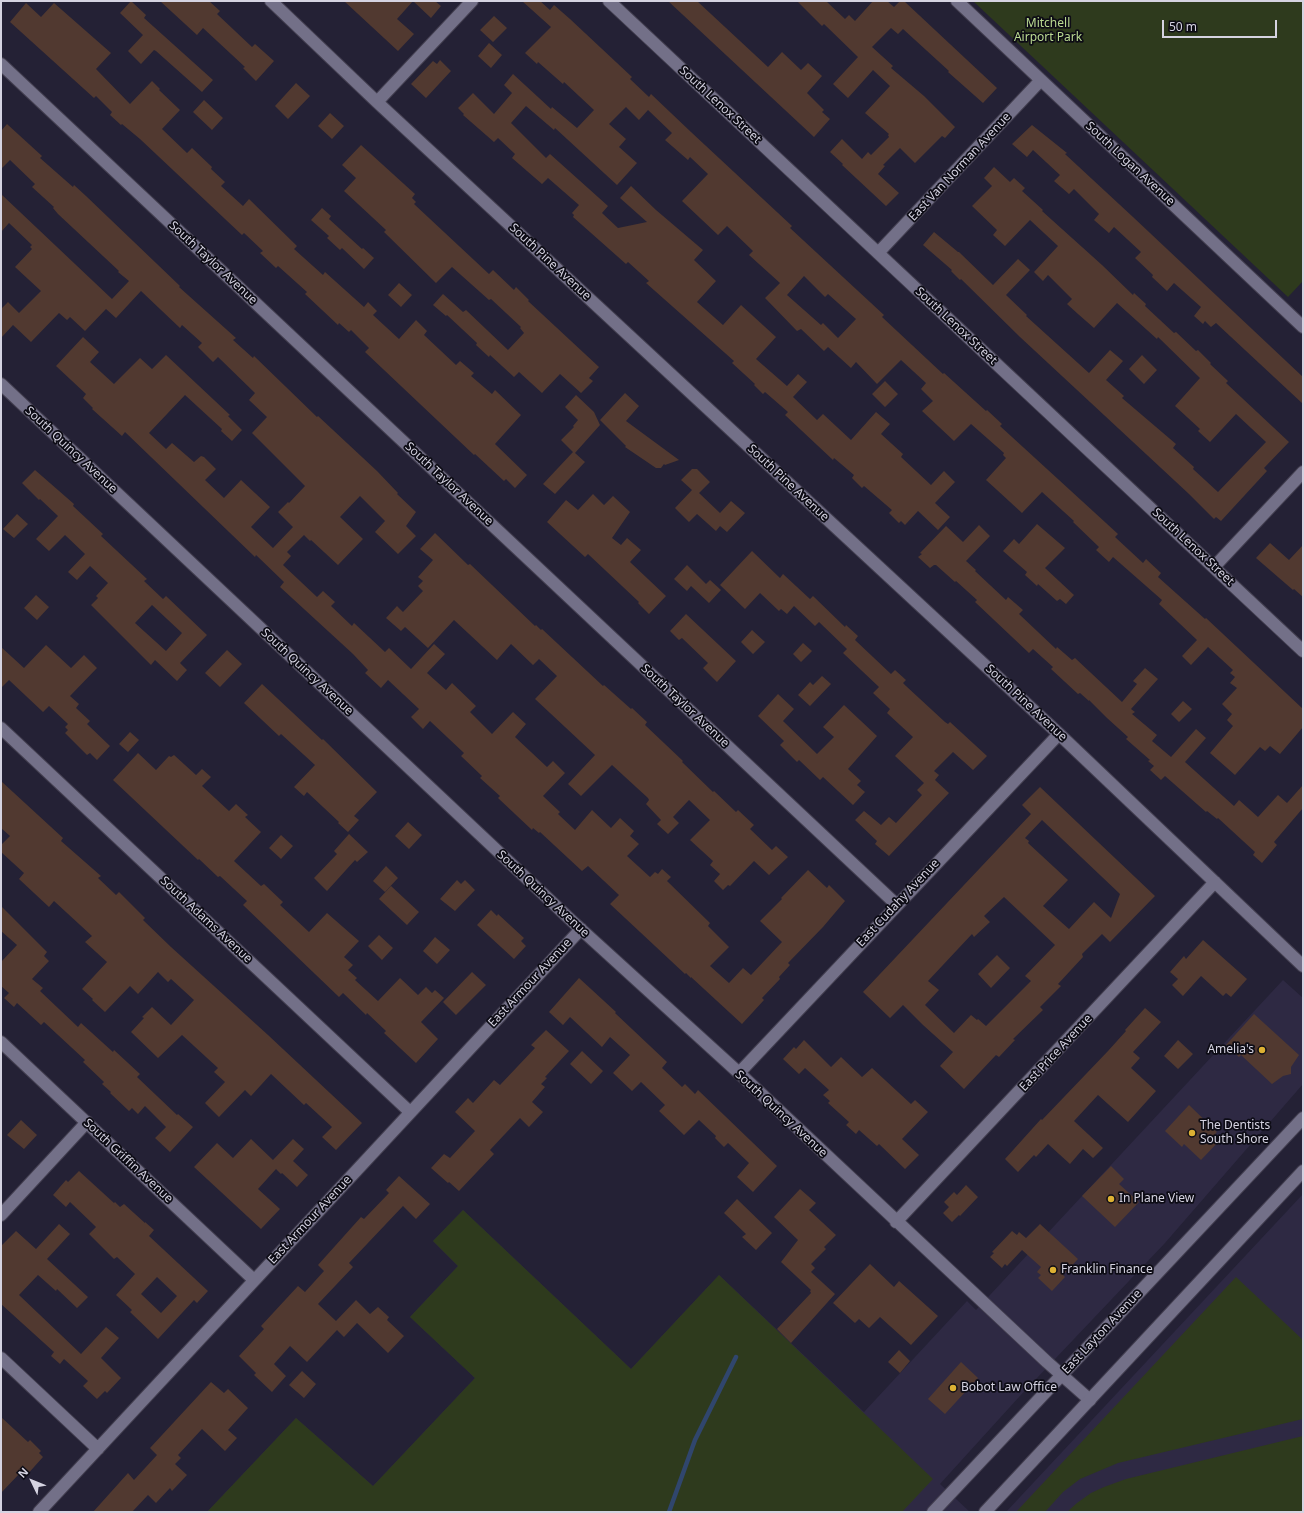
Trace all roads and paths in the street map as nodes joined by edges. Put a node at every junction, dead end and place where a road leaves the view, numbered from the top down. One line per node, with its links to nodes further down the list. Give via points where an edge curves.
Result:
1 (271, 1): 7 (street, South Pine Avenue)
2 (472, 1): 7 (street)
3 (609, 1): 8 (street, South Lenox Street)
4 (957, 1): 6 (street, South Logan Avenue)
5 (1, 64): 17 (street, South Taylor Avenue)
6 (1041, 80): 8 (street, East Van Norman Avenue); 9 (street, South Logan Avenue)
7 (378, 102): 15 (street, South Pine Avenue)
8 (878, 253): 12 (street, South Lenox Street)
9 (1303, 327)
10 (1, 384): 18 (street, South Quincy Avenue)
11 (1303, 472): 12 (street)
12 (1214, 567): 13 (street, South Lenox Street)
13 (1303, 651)
14 (1, 728): 22 (street, South Adams Avenue)
15 (1059, 734): 16 (street, South Pine Avenue); 17 (street, East Cudahy Avenue)
16 (1215, 882): 19 (street, South Pine Avenue); 27 (street, East Price Avenue)
17 (897, 905): 21 (street, East Cudahy Avenue)
18 (581, 929): 21 (street, South Quincy Avenue); 22 (street, East Armour Avenue)
19 (1303, 966)
20 (1, 1042): 24 (street, South Griffin Avenue)
21 (739, 1074): 27 (street, South Quincy Avenue)
22 (410, 1112): 28 (street, East Armour Avenue)
23 (1303, 1118): 30 (street, East Layton Avenue)
24 (87, 1122): 26 (street); 28 (street, South Griffin Avenue)
25 (1303, 1171): 31 (street)
26 (1, 1215)
27 (896, 1222): 30 (street, South Quincy Avenue)
28 (254, 1280): 32 (street, East Armour Avenue)
29 (1, 1358): 32 (street)
30 (1061, 1376): 31 (street, South Quincy Avenue); 34 (street, East Layton Avenue)
31 (1090, 1400): 35 (street)
32 (98, 1449): 33 (street, East Armour Avenue)
33 (39, 1512)
34 (933, 1512)
35 (985, 1512)

